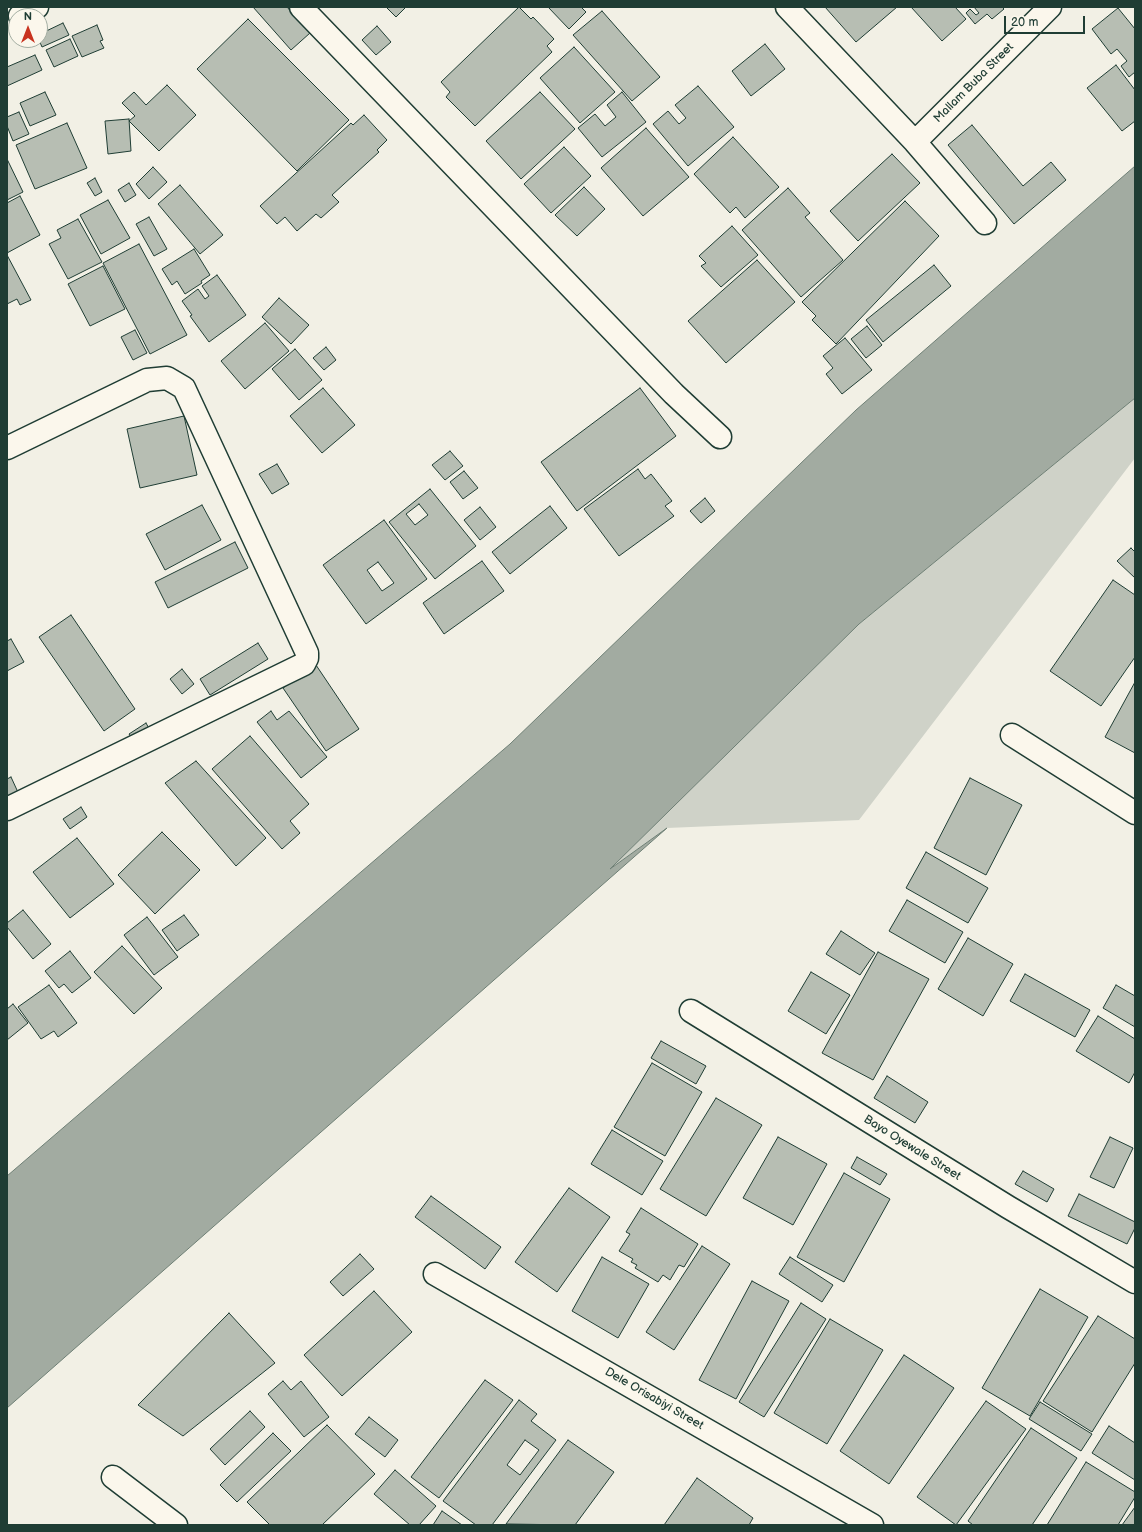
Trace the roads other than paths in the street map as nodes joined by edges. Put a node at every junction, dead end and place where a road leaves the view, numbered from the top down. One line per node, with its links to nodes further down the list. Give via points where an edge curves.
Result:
1 (301, 7): 6 (street, via 674,394)
2 (787, 7): 4 (street)
3 (1050, 7): 4 (street, Mallam Buba Street)
4 (916, 142): 5 (street)
5 (985, 223)
6 (720, 437)
7 (7, 448): 9 (street, via 147,380 167,378 184,388 307,653 304,664)
8 (1012, 735): 10 (street)
9 (7, 810)
10 (1135, 813)
11 (691, 1011): 13 (street, Bayo Oyewale Street, via 1008,1207)
12 (435, 1274): 16 (street, Dele Orisabiyi Street)
13 (1135, 1282)
14 (113, 1477): 15 (street)
15 (176, 1525)
16 (872, 1525)

